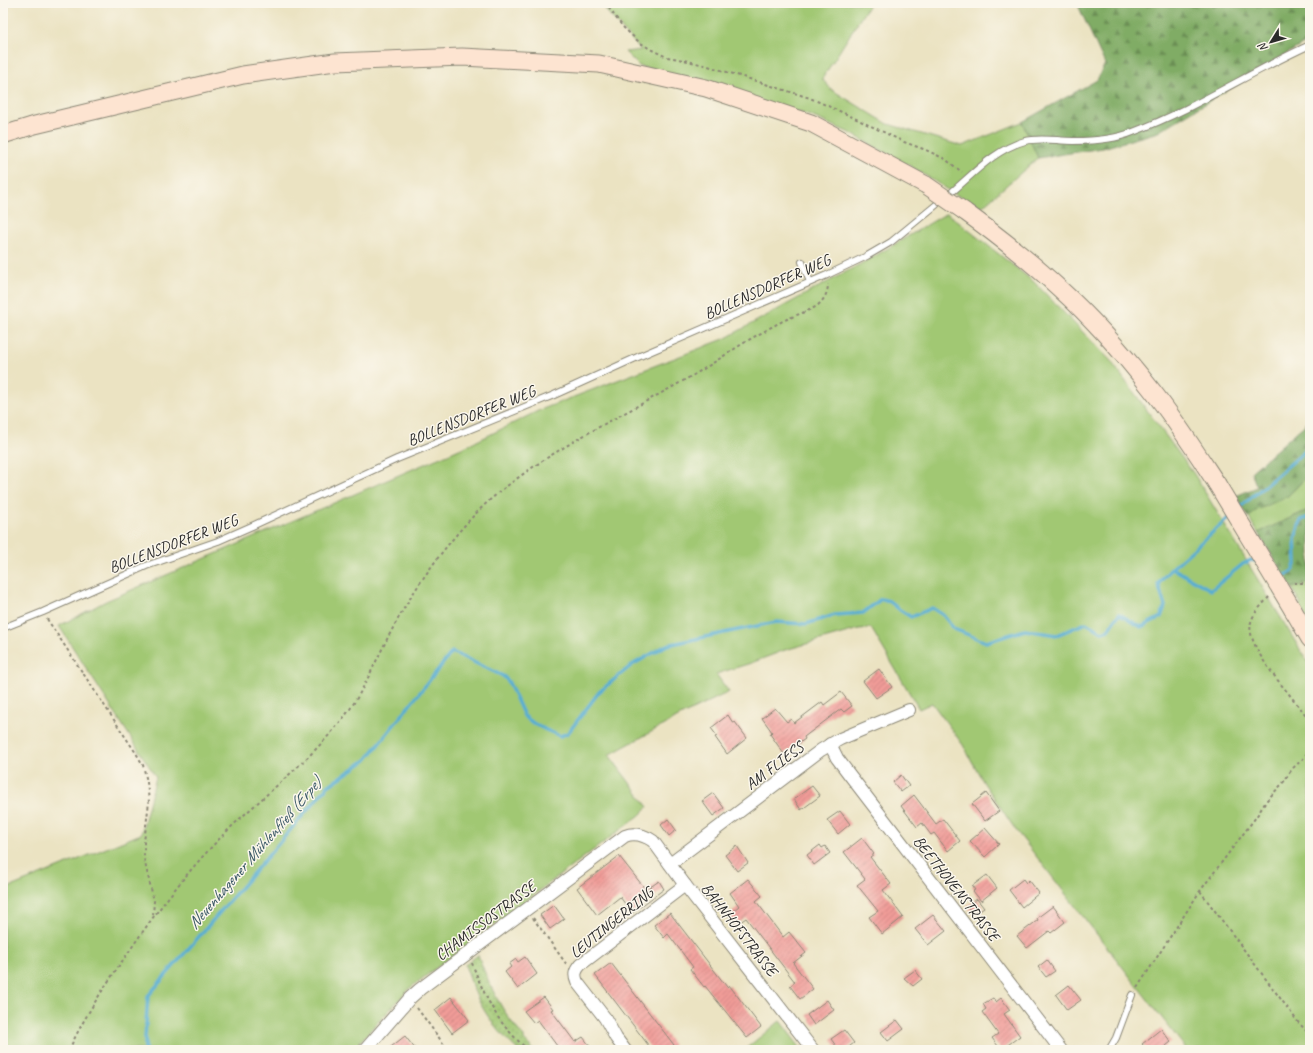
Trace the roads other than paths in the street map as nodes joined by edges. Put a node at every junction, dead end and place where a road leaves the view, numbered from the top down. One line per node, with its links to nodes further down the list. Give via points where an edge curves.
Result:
1 (1310, 45): 3 (lane, via 1170,117 1134,132 1101,140 1025,141 999,152)
2 (3, 135): 8 (main road, bridge, via 243,75 335,62 462,57 599,64 706,88 811,124 926,186 964,211 1034,265 1096,324 1156,394 1188,439)
3 (953, 191)
4 (936, 205): 6 (lane, BOLLENSDORFER WEG, via 891,242)
5 (802, 262): 6 (lane)
6 (810, 282): 7 (lane, BOLLENSDORFER WEG, via 554,395 397,460 218,541 146,566)
7 (3, 628)
8 (1310, 639)
9 (909, 710): 10 (street, AM FLIESS)
10 (830, 744): 12 (street, AM FLIESS); 18 (street, BEETHOVENSTRASSE, via 849,774)
11 (638, 834): 12 (street, BAHNHOFSTRASSE, via 653,841); 15 (street, CHAMISSOSTRASSE, via 625,836 420,989)
12 (670, 864): 13 (street, BAHNHOFSTRASSE)
13 (685, 885): 16 (street, LEUTINGERRING, via 580,965 575,972 577,982 605,1018); 17 (street, BAHNHOFSTRASSE)
14 (1132, 995): 19 (lane)
15 (365, 1050)
16 (625, 1050)
17 (813, 1050)
18 (1061, 1050)
19 (1109, 1050)

